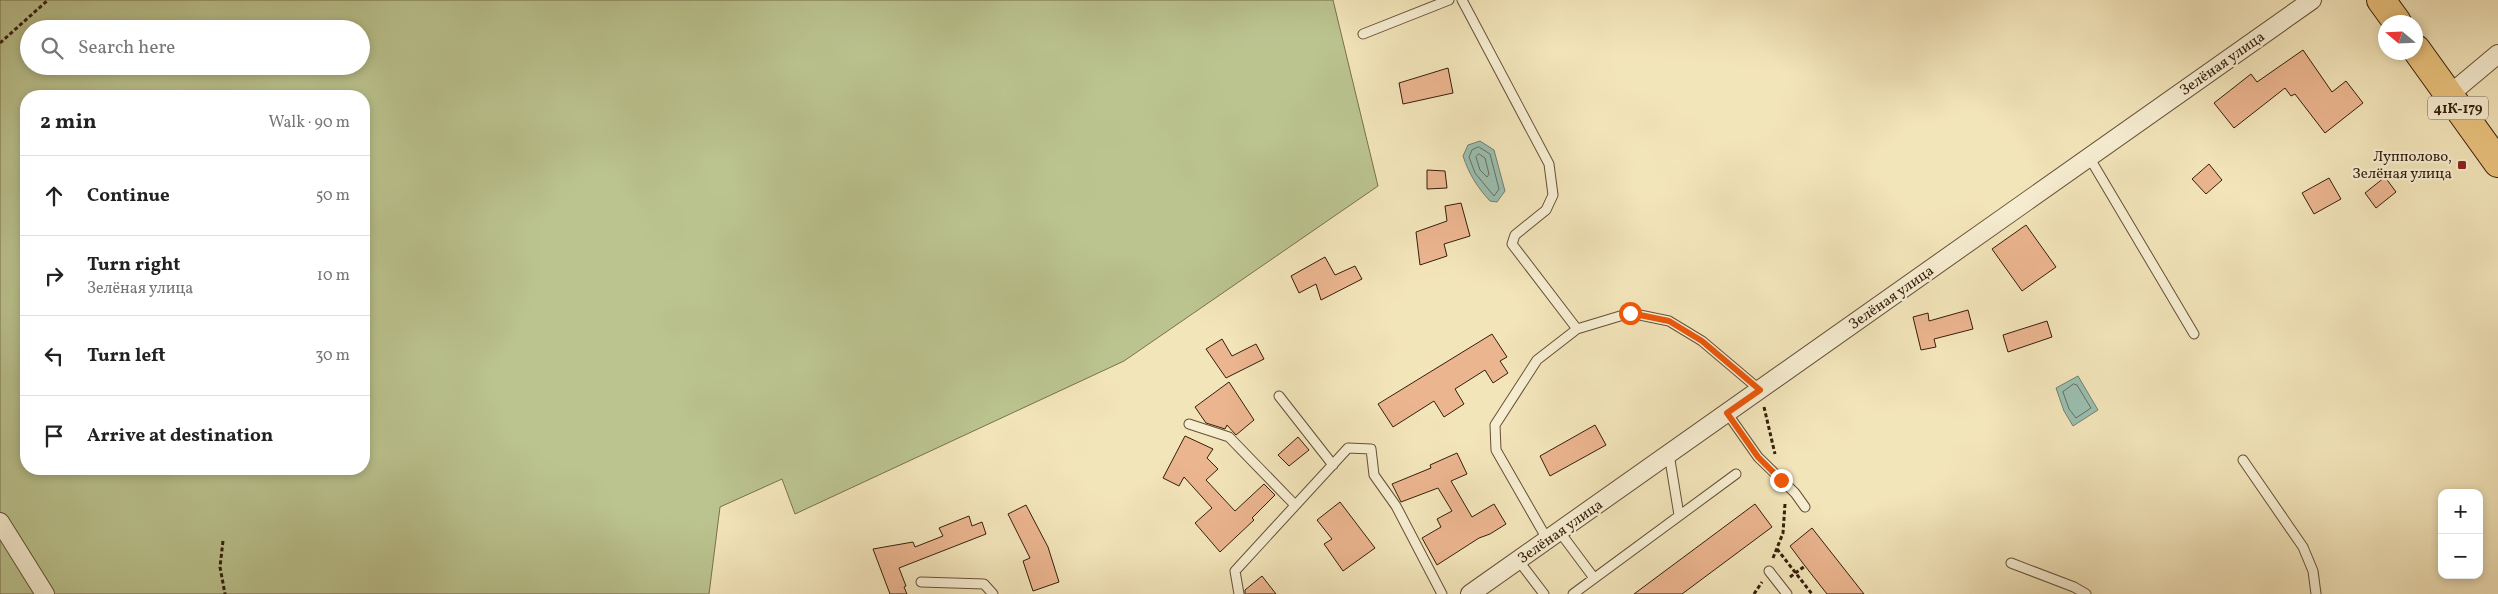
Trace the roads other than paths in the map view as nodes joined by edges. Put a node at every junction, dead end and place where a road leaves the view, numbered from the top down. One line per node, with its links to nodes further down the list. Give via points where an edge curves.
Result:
1 (1449, 0): 6 (lane)
2 (1462, 0): 12 (lane, via 1549,164 1553,196 1546,210 1515,235 1512,244)
3 (2312, 0): 10 (street, Зелёная улица)
4 (2381, 0): 5 (main road)
5 (2392, 15)
6 (1363, 34)
7 (2498, 54): 9 (street)
8 (2423, 59): 9 (main road, 41К-179)
9 (2449, 95): 11 (main road, 41К-179)
10 (2089, 157): 13 (lane); 14 (street, Зелёная улица)
11 (2498, 163)
12 (1577, 329): 14 (lane, via 1630,313 1669,321 1702,341); 26 (lane, via 1537,360 1495,425 1496,450)
13 (2194, 334)
14 (1761, 394): 16 (street, Зелёная улица)
15 (1279, 396): 20 (lane)
16 (1727, 413): 18 (street, Зелёная улица); 23 (lane, via 1758,457)
17 (1189, 424): 22 (lane, via 1229,437)
18 (1669, 454): 24 (lane); 26 (street, Зелёная улица)
19 (2243, 460): 41 (lane, via 2303,547 2313,571)
20 (1333, 465): 22 (lane); 35 (lane, via 1348,448 1371,449 1374,475 1396,506)
21 (1736, 474): 24 (lane)
22 (1296, 505): 34 (lane, via 1235,571)
23 (1805, 507)
24 (1680, 515): 30 (lane)
25 (0, 522): 32 (street)
26 (1553, 535): 27 (street, Зелёная улица); 30 (lane)
27 (1518, 560): 36 (street, Зелёная улица); 37 (lane)
28 (2011, 563): 40 (lane)
29 (1769, 571): 39 (lane)
30 (1594, 578): 38 (lane)
31 (921, 582): 33 (lane, via 984,584)
32 (45, 594)
33 (993, 594)
34 (1239, 594)
35 (1442, 594)
36 (1470, 594)
37 (1544, 594)
38 (1573, 594)
39 (1787, 594)
40 (2086, 594)
41 (2316, 594)

